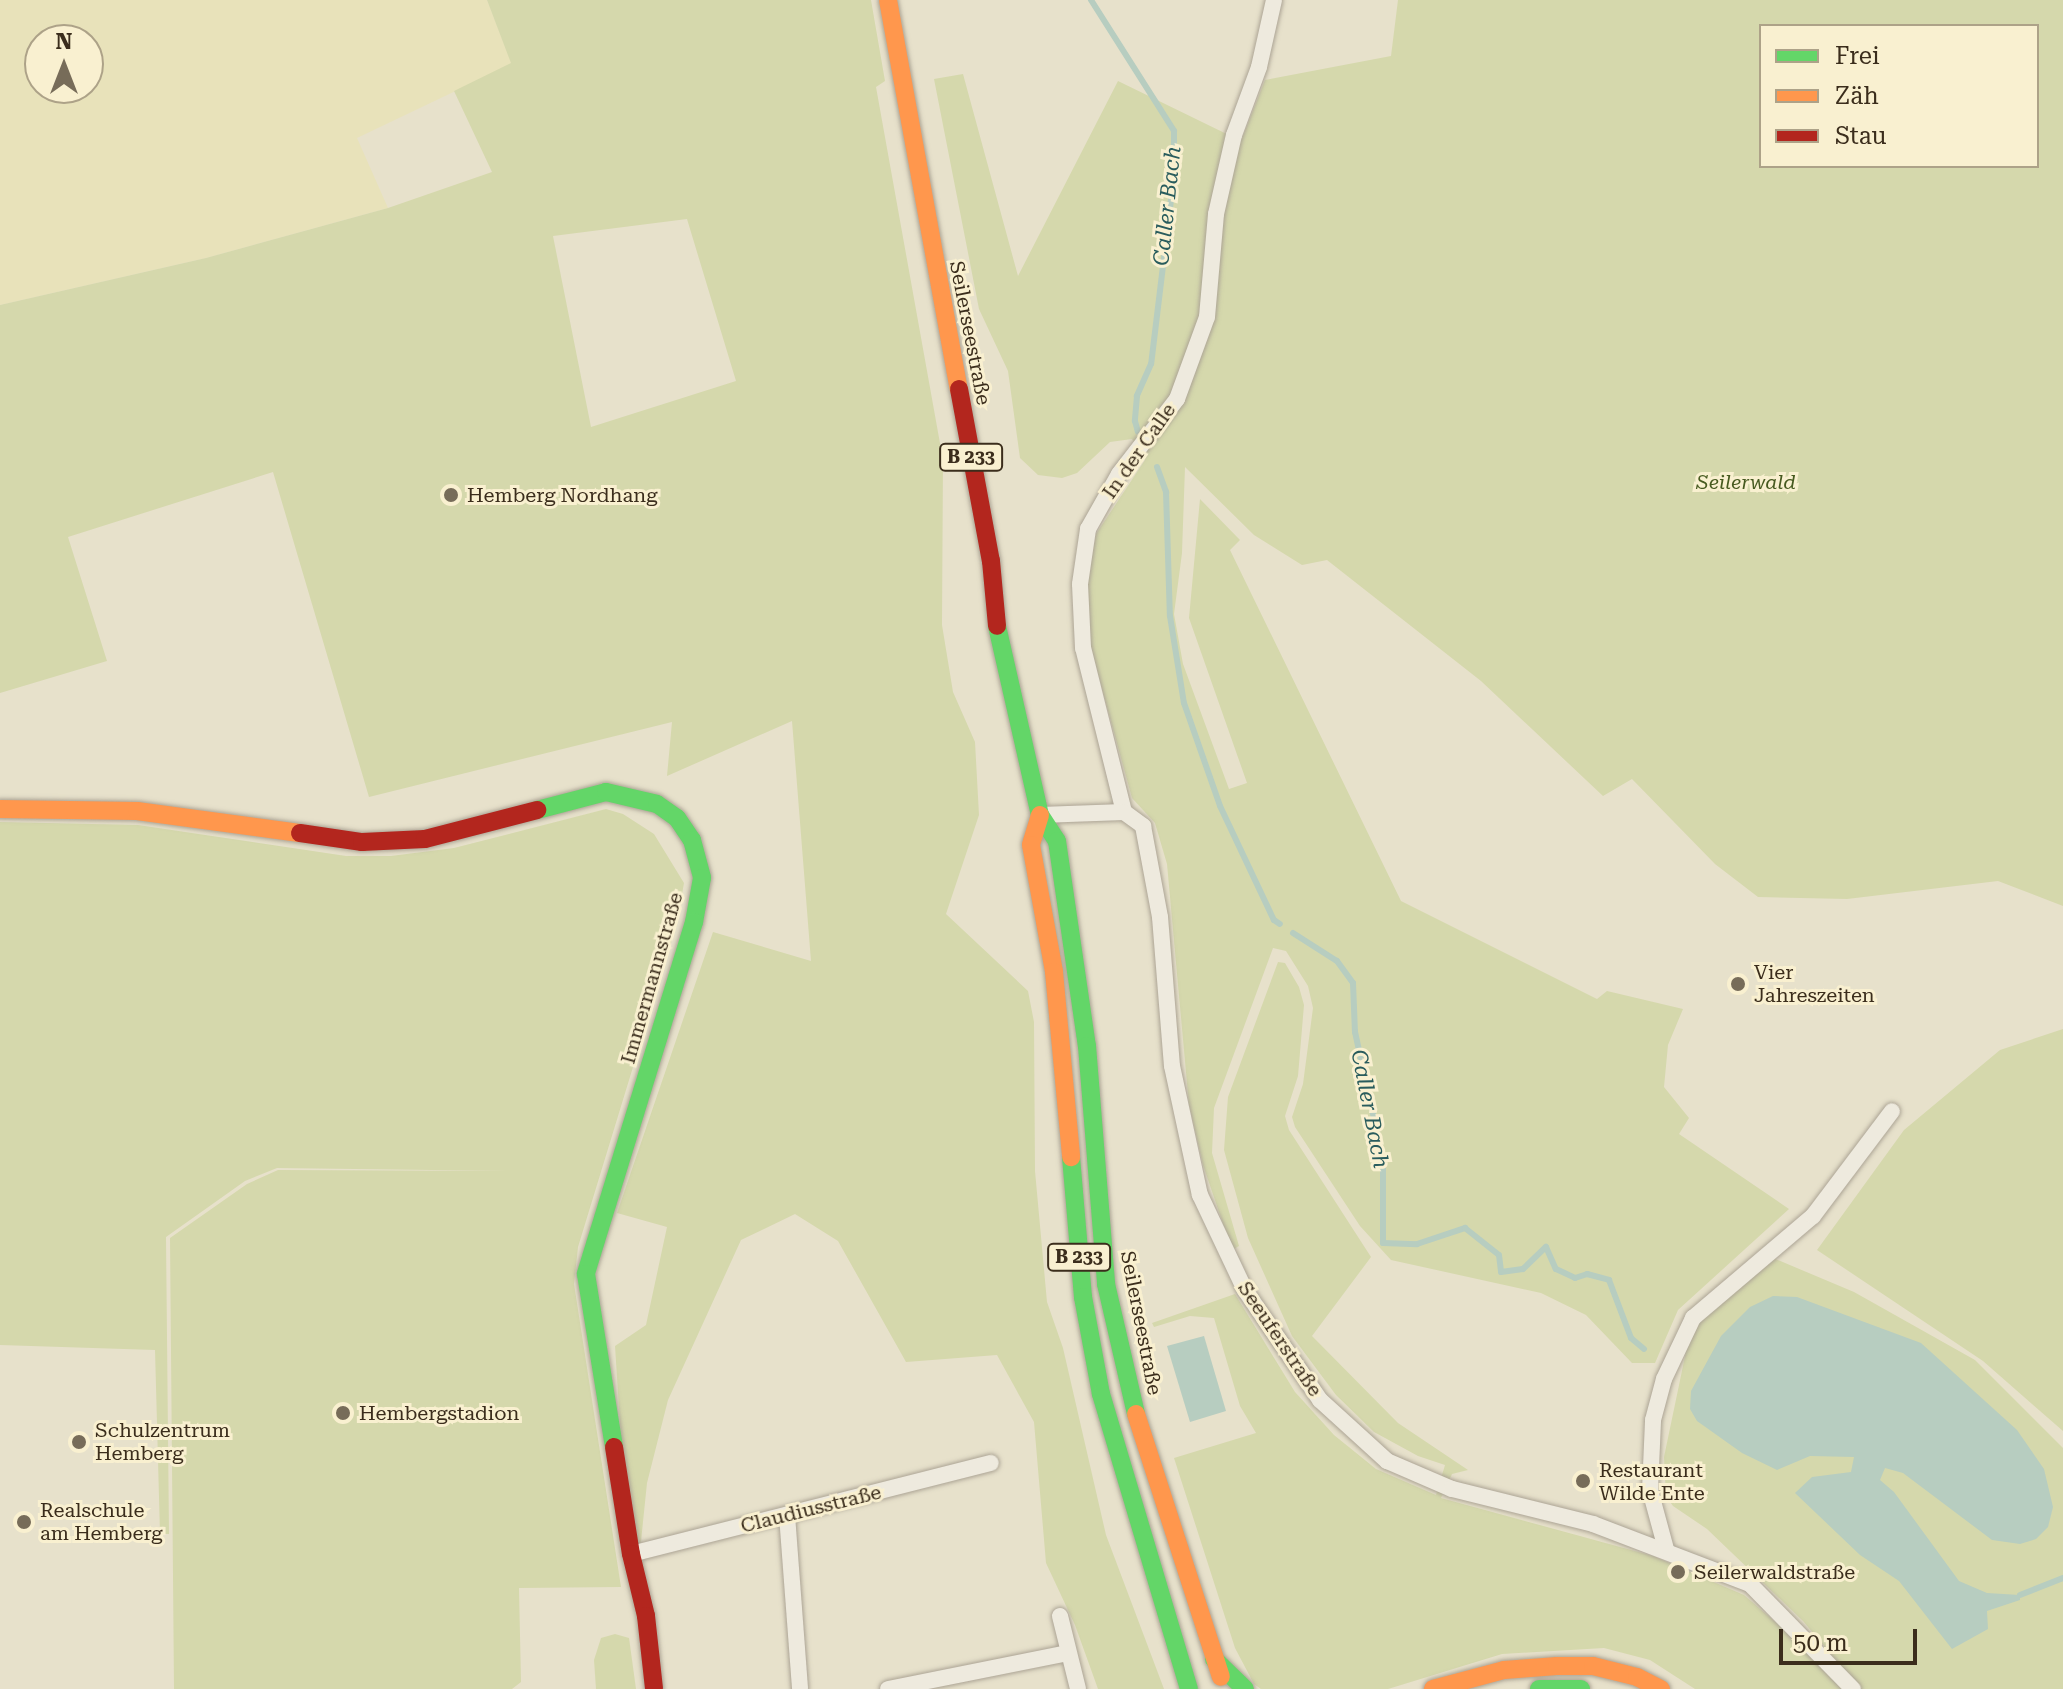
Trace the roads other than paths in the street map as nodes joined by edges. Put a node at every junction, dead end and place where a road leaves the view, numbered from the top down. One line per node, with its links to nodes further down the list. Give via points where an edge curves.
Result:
1 (888, 0): 5 (main road, Seilerseestraße / B 233, via 991,561 998,640)
2 (1274, 0): 4 (street, In der Calle, via 1216,214 1207,317 1177,399 1119,474 1088,529 1080,584 1083,648)
3 (0, 809): 10 (main road, Immermannstraße, via 137,811 375,843 462,831 606,792 657,804 677,818 692,840 702,878 694,922 586,1274)
4 (1124, 812): 5 (street); 9 (street, Seeuferstraße, via 1143,826 1146,841 1160,917 1172,1066 1200,1195 1245,1290 1320,1400 1387,1461 1452,1489 1593,1524)
5 (1040, 815): 13 (main road, Seilerseestraße / B 233, via 1057,841 1087,1046 1106,1284 1150,1461); 18 (main road, Seilerseestraße / B 233, via 1031,845 1054,972 1083,1297 1101,1394)
6 (1892, 1111): 9 (street, via 1813,1216 1693,1318 1664,1379 1653,1420 1650,1490)
7 (991, 1463): 8 (street, Claudiusstraße)
8 (787, 1515): 10 (street, Claudiusstraße); 15 (street)
9 (1666, 1549): 25 (street, Seeuferstraße, via 1750,1584)
10 (631, 1554): 14 (main road, Immermannstraße, via 646,1616)
11 (1060, 1616): 12 (street)
12 (1068, 1653): 16 (street); 17 (street)
13 (1214, 1659): 19 (main road, Seilerseestraße / B 233); 20 (main road)
14 (654, 1689)
15 (800, 1689)
16 (888, 1689)
17 (1078, 1689)
18 (1189, 1689)
19 (1225, 1689)
20 (1245, 1689)
21 (1433, 1689): 24 (main road, via 1504,1670 1593,1666)
22 (1539, 1689): 23 (main road)
23 (1581, 1689)
24 (1661, 1689)
25 (1853, 1689)

